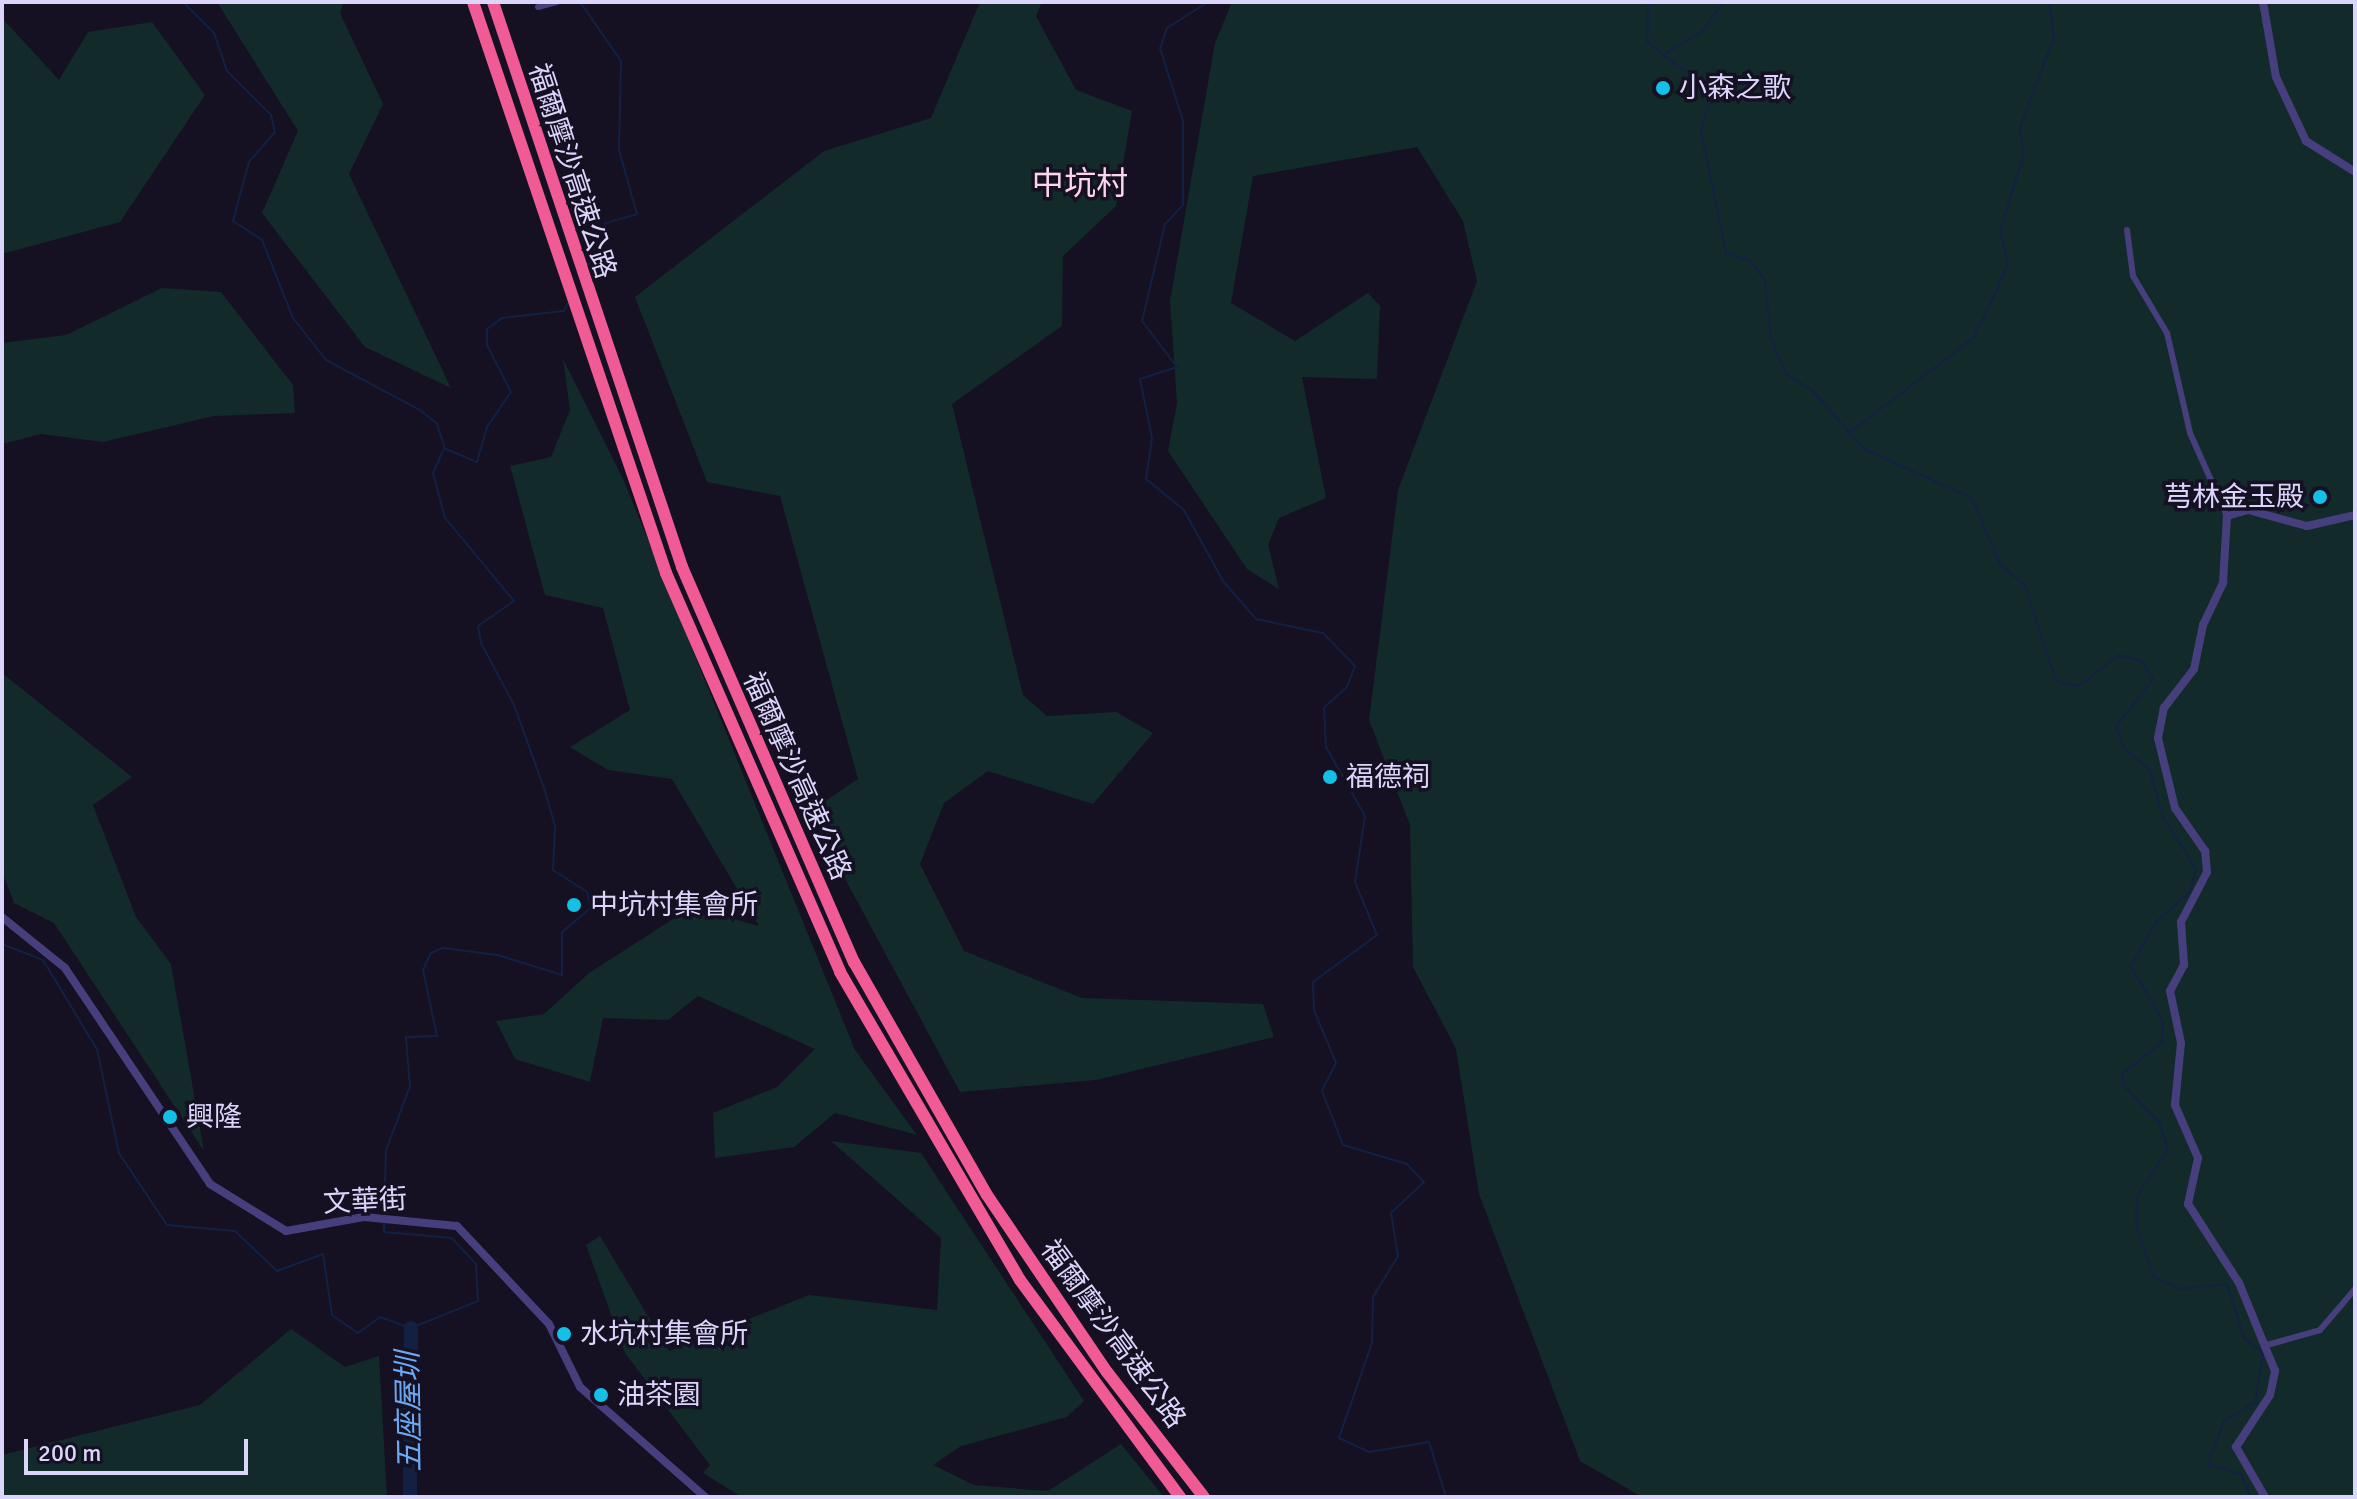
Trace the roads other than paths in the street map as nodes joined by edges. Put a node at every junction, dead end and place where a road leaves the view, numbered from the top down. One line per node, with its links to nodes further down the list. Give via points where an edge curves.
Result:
1 (473, 2): 14 (highway, 福爾摩沙高速公路, via 666,573 840,972 1020,1280)
2 (493, 2): 15 (highway, 福爾摩沙高速公路, via 615,381 729,681 854,962 995,1207)
3 (557, 2): 5 (street)
4 (2263, 2): 6 (street, via 2276,77 2306,141)
5 (538, 7)
6 (2355, 172)
7 (2127, 230): 9 (street, via 2133,276 2167,333 2190,433)
8 (2355, 515): 9 (street, via 2307,526 2248,510)
9 (2227, 516): 12 (street, via 2223,583 2194,669 2164,708 2158,738 2175,808 2205,851 2207,872 2181,922 2184,965 2170,991 2181,1043 2175,1105 2198,1158 2188,1204 2239,1283 2250,1322)
10 (2, 917): 13 (street, 文華街, via 65,968 210,1184 286,1231 383,1218 446,1222 475,1240 553,1330 580,1387)
11 (2355, 1289): 12 (street, via 2320,1330)
12 (2267, 1345): 16 (street, via 2275,1371 2270,1395 2236,1447)
13 (705, 1497)
14 (1180, 1497)
15 (1204, 1497)
16 (2265, 1497)

